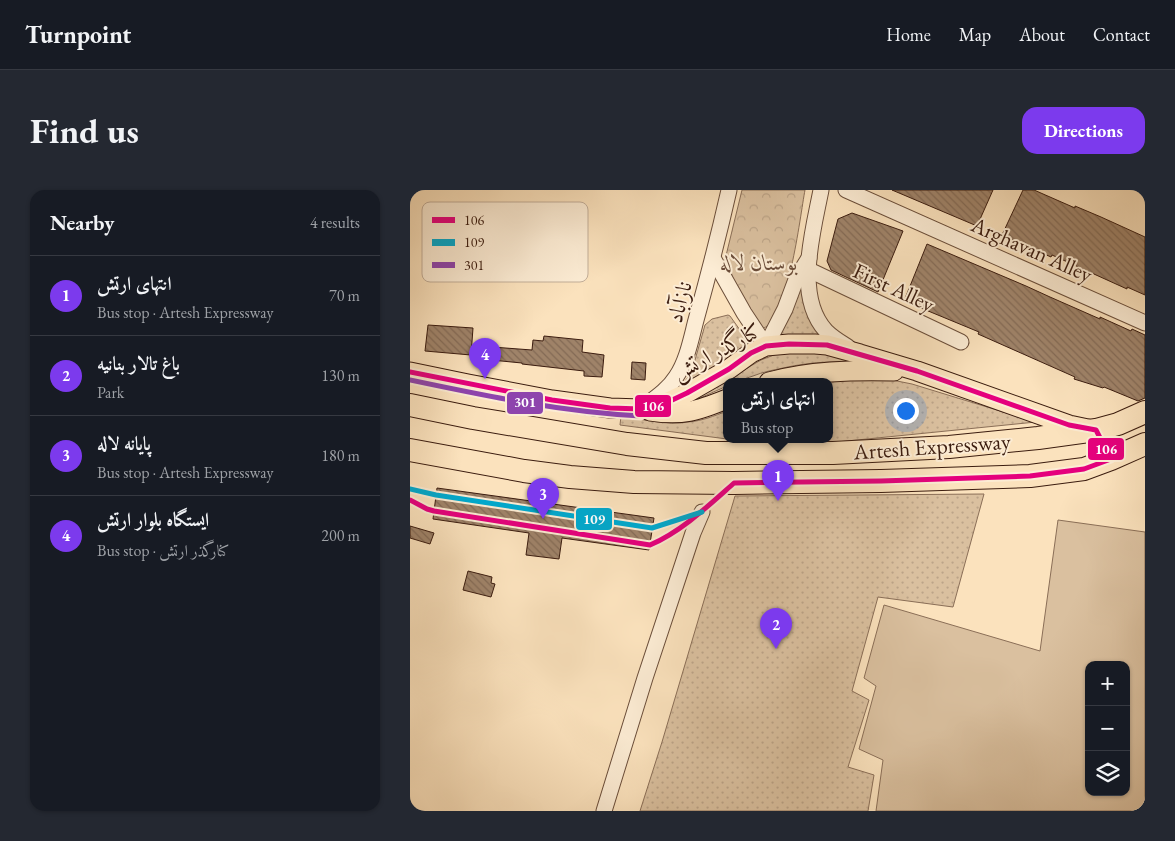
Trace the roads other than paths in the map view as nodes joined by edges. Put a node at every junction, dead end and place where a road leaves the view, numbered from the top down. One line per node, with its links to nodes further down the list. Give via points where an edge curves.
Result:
1 (728, 190): 4 (street, نازآباد)
2 (821, 190): 5 (street)
3 (846, 190): 6 (street, Arghavan Alley)
4 (713, 258): 8 (street); 17 (street, نازآباد, via 681,369 676,378)
5 (809, 264): 7 (street, First Alley); 8 (street, via 797,277); 9 (street, via 810,294 817,318 836,340)
6 (1145, 323)
7 (961, 342)
8 (766, 346): 9 (main road, کنارگذر ارتش, via 815,344); 17 (main road, کنارگذر ارتش, via 688,394)
9 (860, 354): 10 (main road, کنارگذر ارتش)
10 (917, 371): 13 (main road, via 865,370); 19 (main road, کنارگذر ارتش, via 1069,426)
11 (410, 372): 12 (main road, کنارگذر ارتش)
12 (432, 376): 14 (main road); 17 (main road, کنارگذر ارتش, via 552,400)
13 (790, 378)
14 (410, 379)
15 (723, 401): 17 (main road, via 684,413)
16 (410, 405): 19 (highway, Artesh Expressway, via 627,444 706,453 833,453 949,447)
17 (641, 409)
18 (1142, 413): 19 (highway, Artesh Expressway)
19 (1096, 430): 22 (highway)
20 (1145, 444): 22 (highway, Artesh Expressway)
21 (410, 450): 22 (highway, Artesh Expressway, via 570,477 681,483 1030,476 1084,469)
22 (1111, 459)
23 (702, 512): 24 (street)
24 (604, 811)

